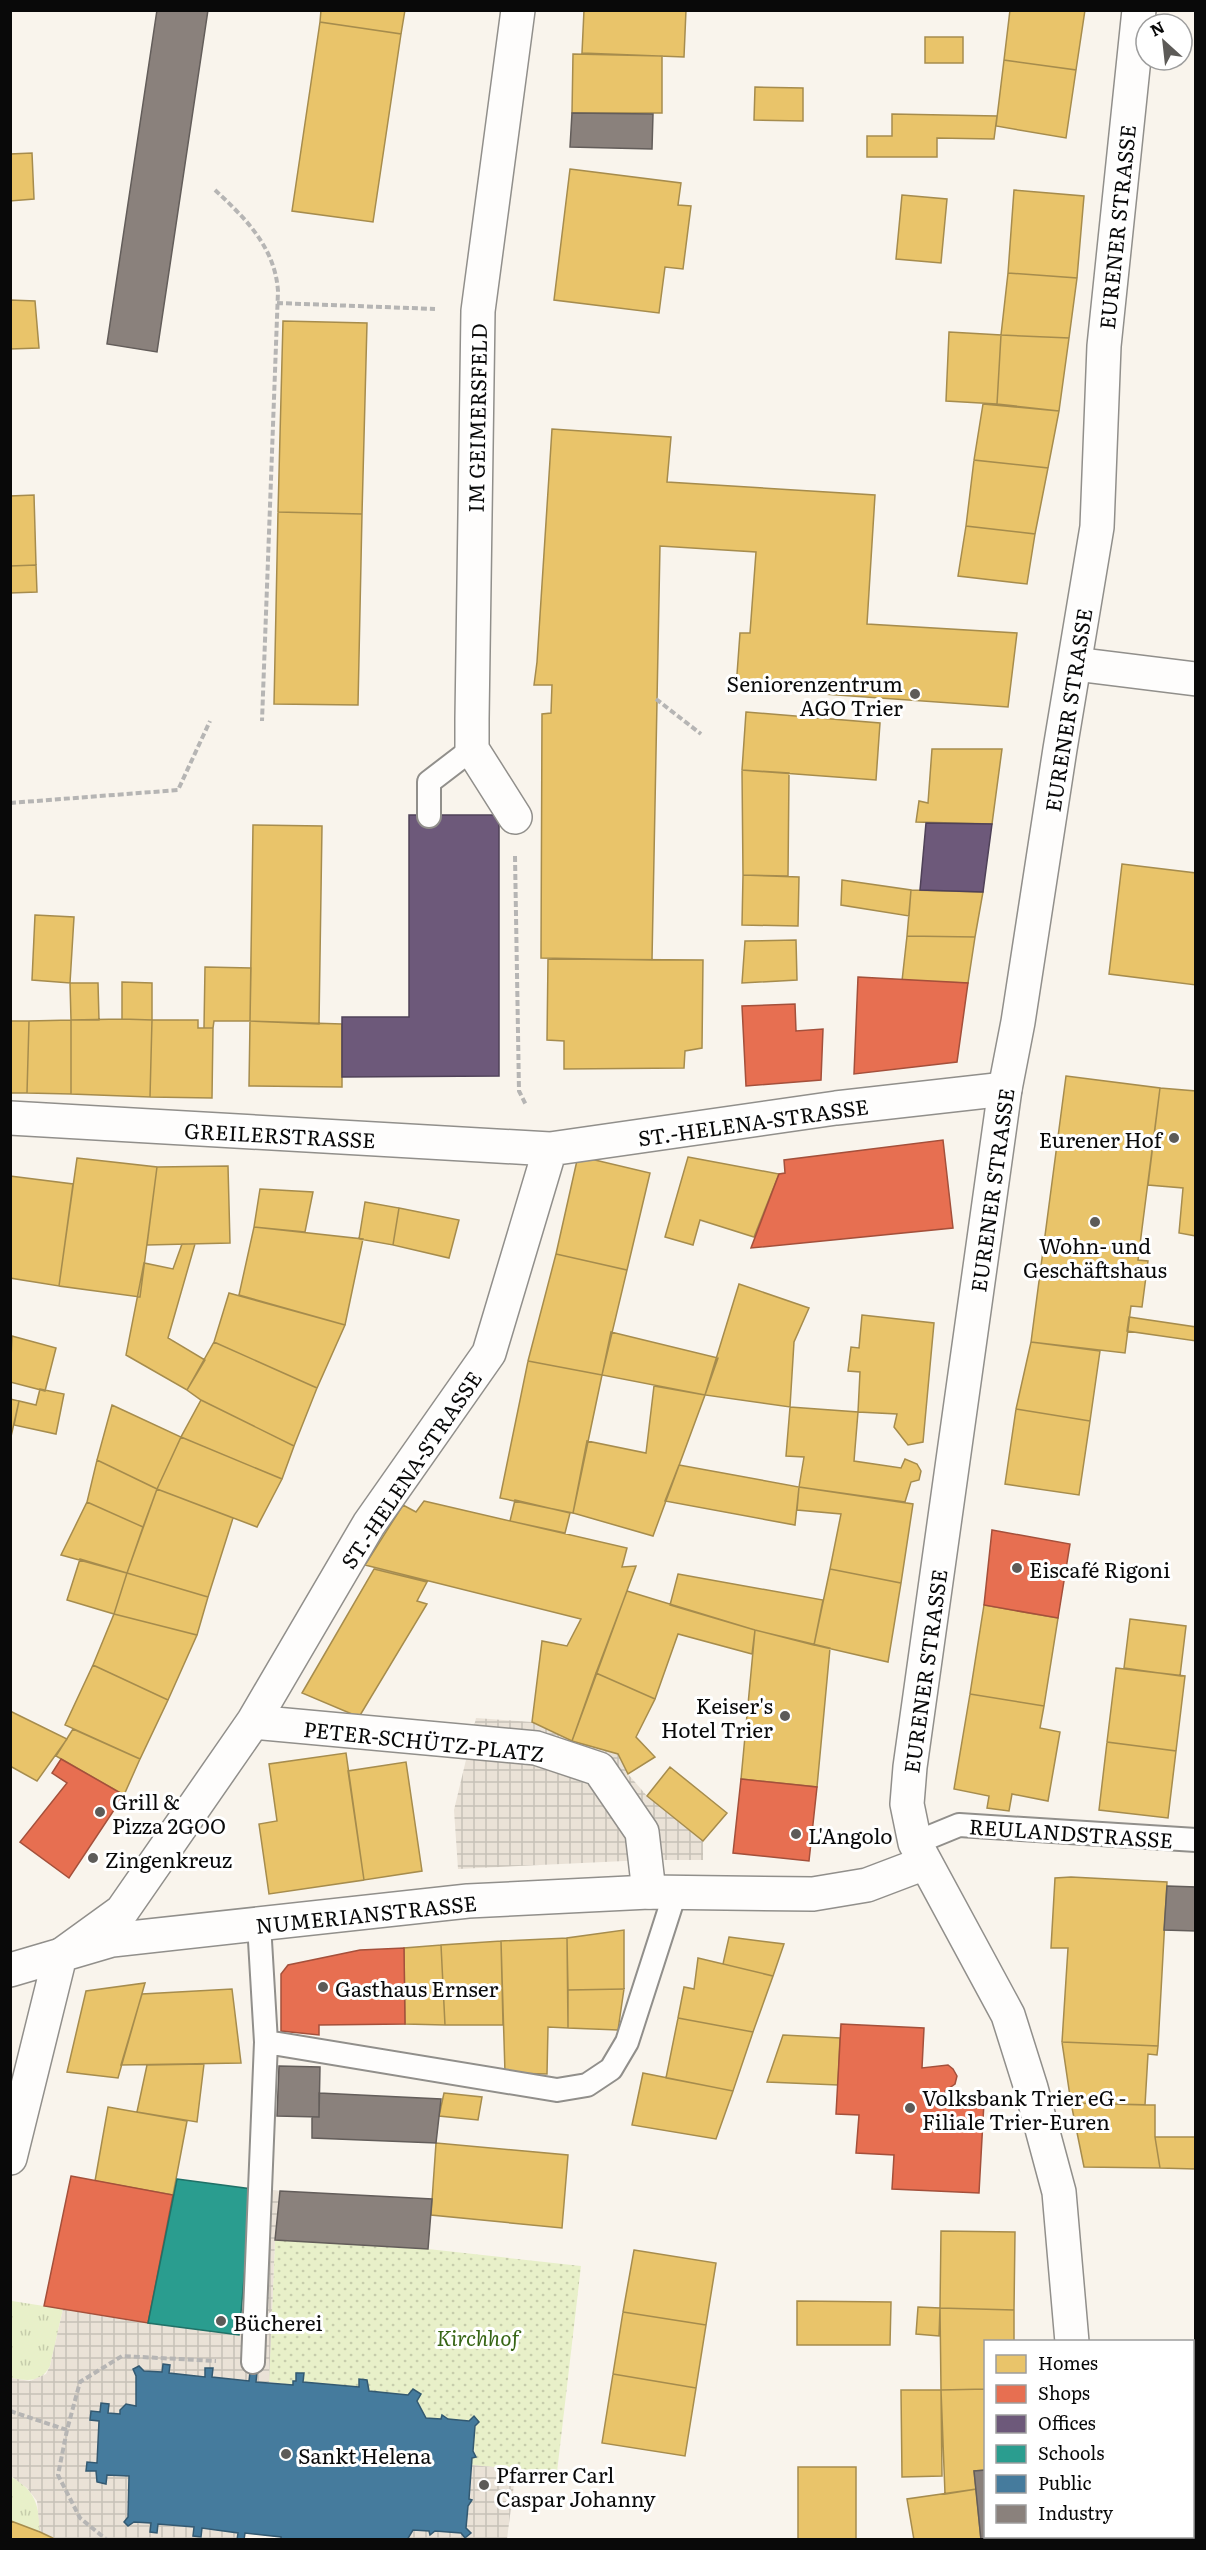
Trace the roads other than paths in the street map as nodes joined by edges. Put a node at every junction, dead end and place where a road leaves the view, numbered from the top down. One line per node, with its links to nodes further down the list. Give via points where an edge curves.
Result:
1 (518, 10): 5 (street, IM GEIMERSFELD, via 478,311)
2 (1139, 10): 3 (street, EURENER STRASSE, via 1104,346 1097,527)
3 (1075, 664): 4 (street); 8 (street, EURENER STRASSE)
4 (1196, 679)
5 (472, 748): 6 (lane, via 429,782); 7 (street)
6 (429, 816)
7 (515, 817)
8 (1005, 1089): 10 (street, ST.-HELENA-STRASSE, via 836,1108); 13 (street, EURENER STRASSE, via 910,1767 907,1804)
9 (10, 1118): 10 (street, GREILERSTRASSE)
10 (550, 1149): 11 (street, ST.-HELENA-STRASSE, via 489,1353 369,1524)
11 (253, 1722): 14 (street, PETER-SCHÜTZ-PLATZ, via 536,1748 599,1769 642,1832); 16 (street, ST.-HELENA-STRASSE, via 122,1911)
12 (1196, 1840): 13 (lane, REULANDSTRASSE, via 958,1825)
13 (920, 1853): 14 (street, NUMERIANSTRASSE, via 867,1885 813,1894); 20 (street, EURENER STRASSE, via 1008,2015 1031,2088 1059,2192)
14 (662, 1893): 15 (street, NUMERIANSTRASSE, via 468,1901); 18 (lane, via 627,2042 611,2069 587,2085 557,2090)
15 (259, 1924): 16 (street, NUMERIANSTRASSE, via 112,1940); 18 (lane)
16 (60, 1956): 17 (street, NUMERIANSTRASSE); 19 (street)
17 (10, 1970)
18 (266, 2042): 21 (lane)
19 (10, 2157)
20 (1072, 2340)
21 (253, 2362)

